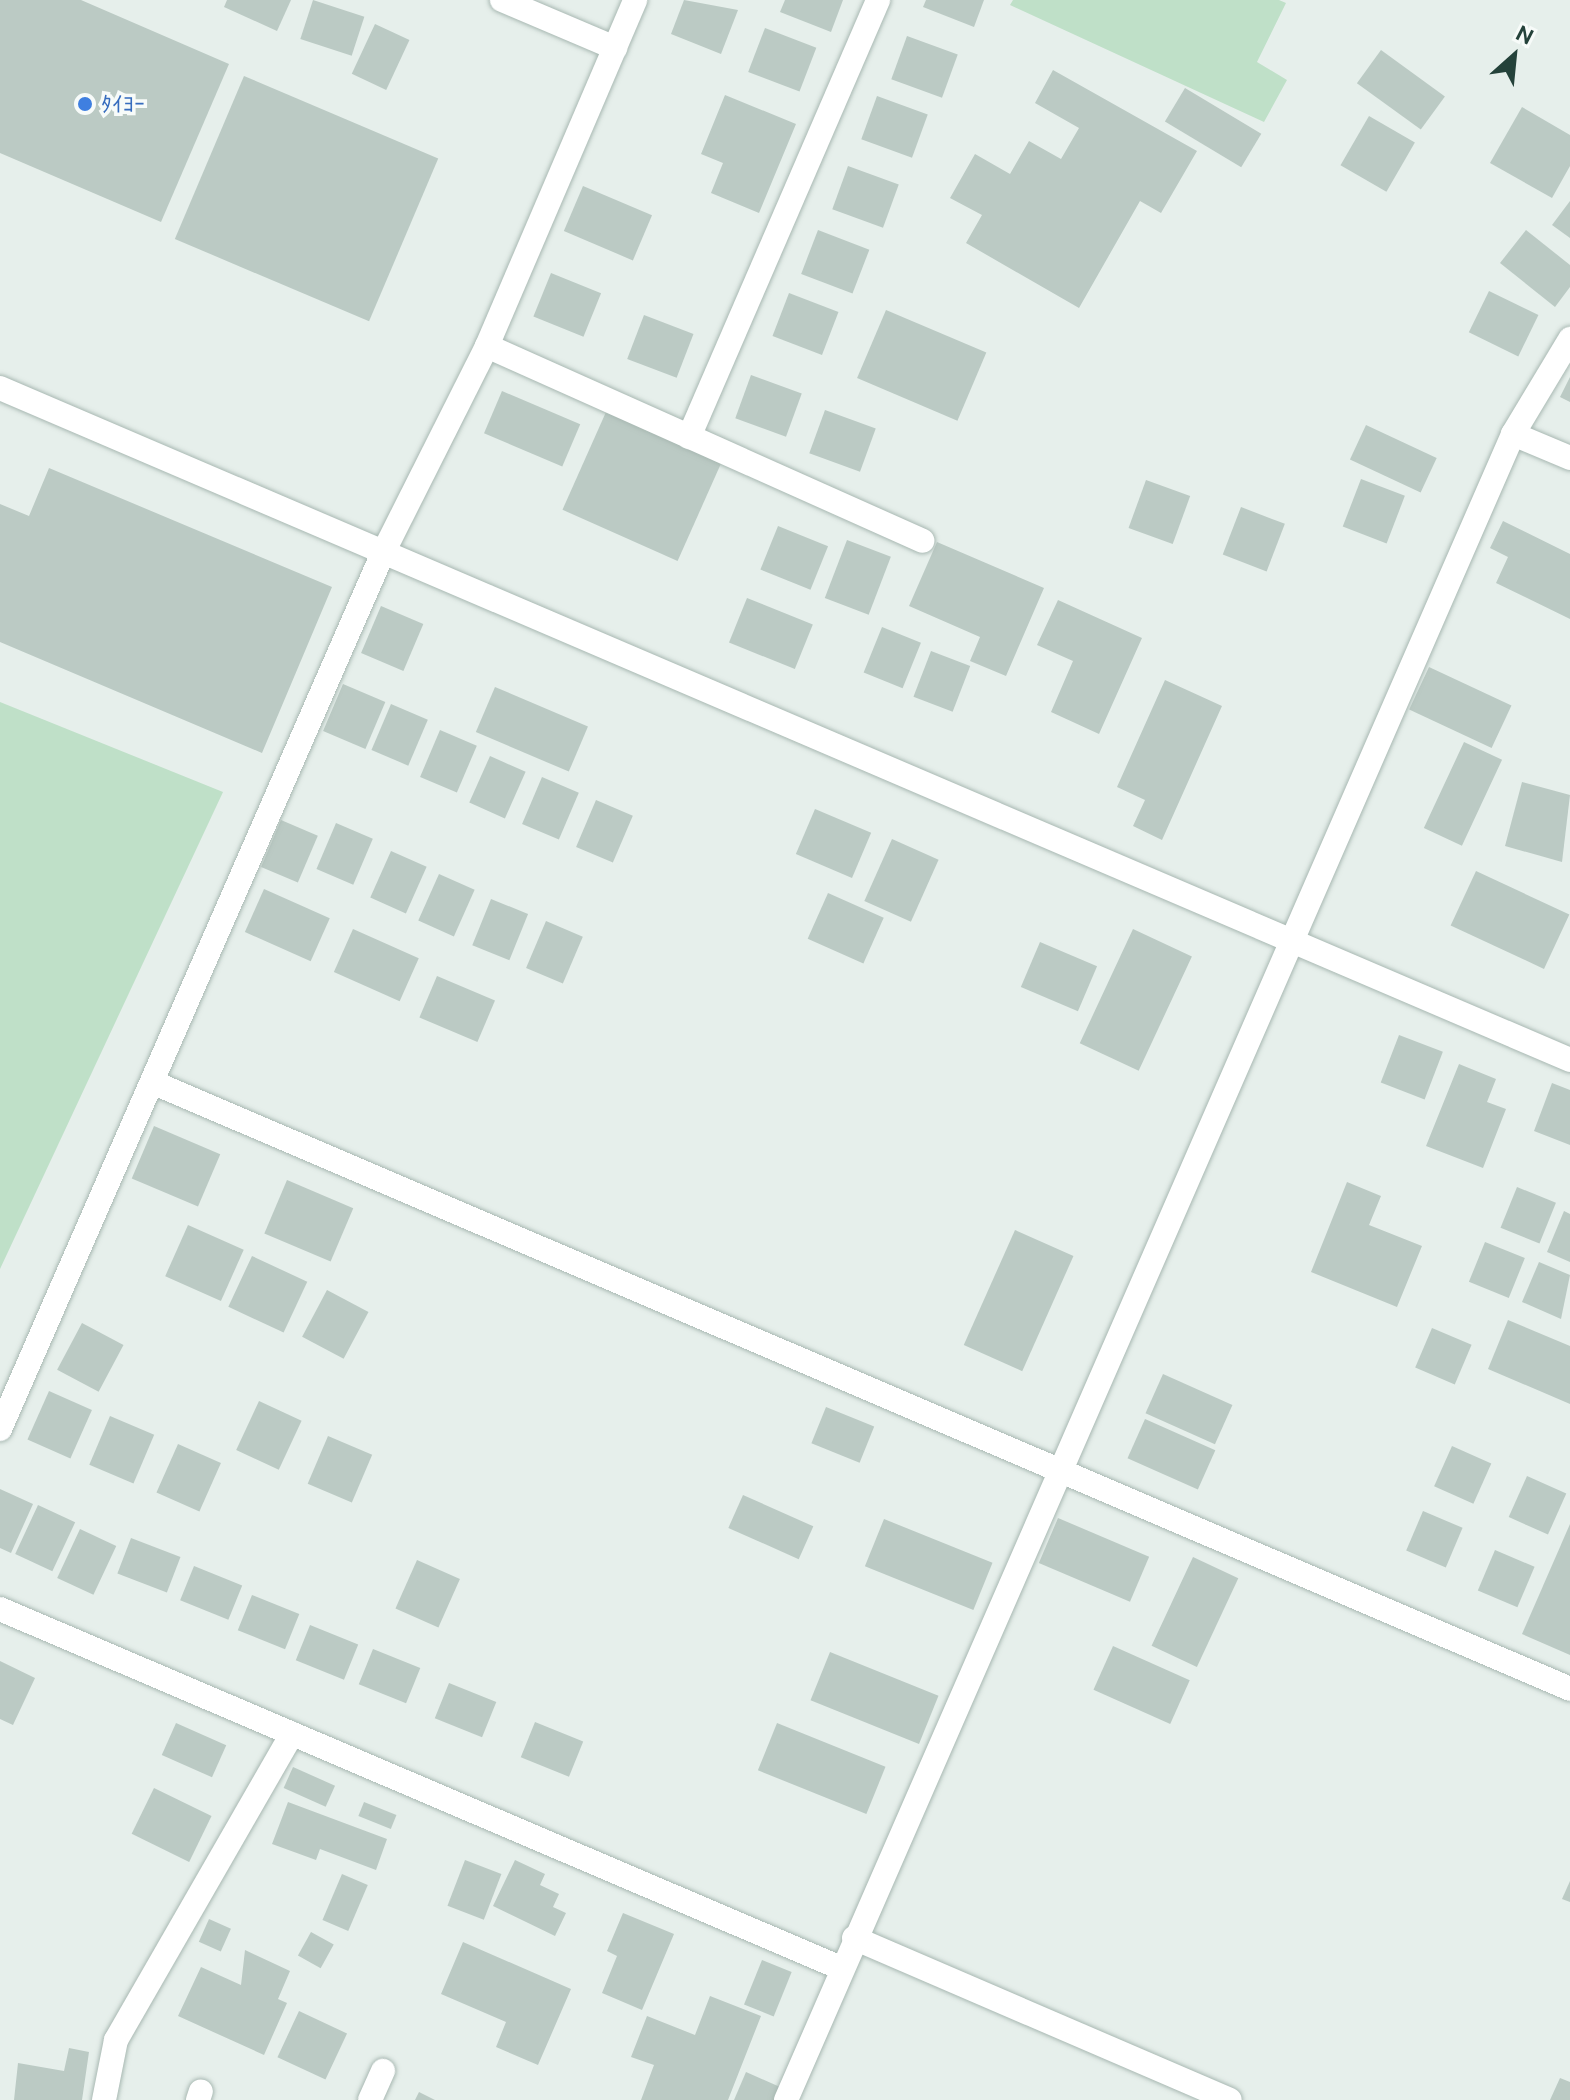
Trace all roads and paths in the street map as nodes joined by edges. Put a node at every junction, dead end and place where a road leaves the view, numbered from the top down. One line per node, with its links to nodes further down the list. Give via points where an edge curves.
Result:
1 (502, 0): 4 (street)
2 (635, 0): 4 (street)
3 (878, 0): 9 (street)
4 (615, 48): 6 (street)
5 (1570, 339): 8 (street)
6 (487, 346): 9 (street); 12 (street)
7 (0, 388): 12 (street)
8 (1513, 434): 10 (street); 13 (street)
9 (689, 437): 11 (street)
10 (1570, 458)
11 (922, 541)
12 (382, 555): 13 (street); 15 (street)
13 (1294, 944): 14 (street); 17 (street)
14 (1570, 1060)
15 (152, 1082): 16 (street); 17 (street)
16 (0, 1429)
17 (1059, 1470): 19 (street); 21 (street)
18 (0, 1609): 20 (street)
19 (1570, 1689)
20 (292, 1734): 22 (street); 24 (street, via 116,2040)
21 (854, 1938): 22 (street); 27 (street)
22 (841, 1968): 26 (street)
23 (383, 2071): 25 (street)
24 (104, 2100)
25 (370, 2100)
26 (786, 2100)
27 (1230, 2100)

